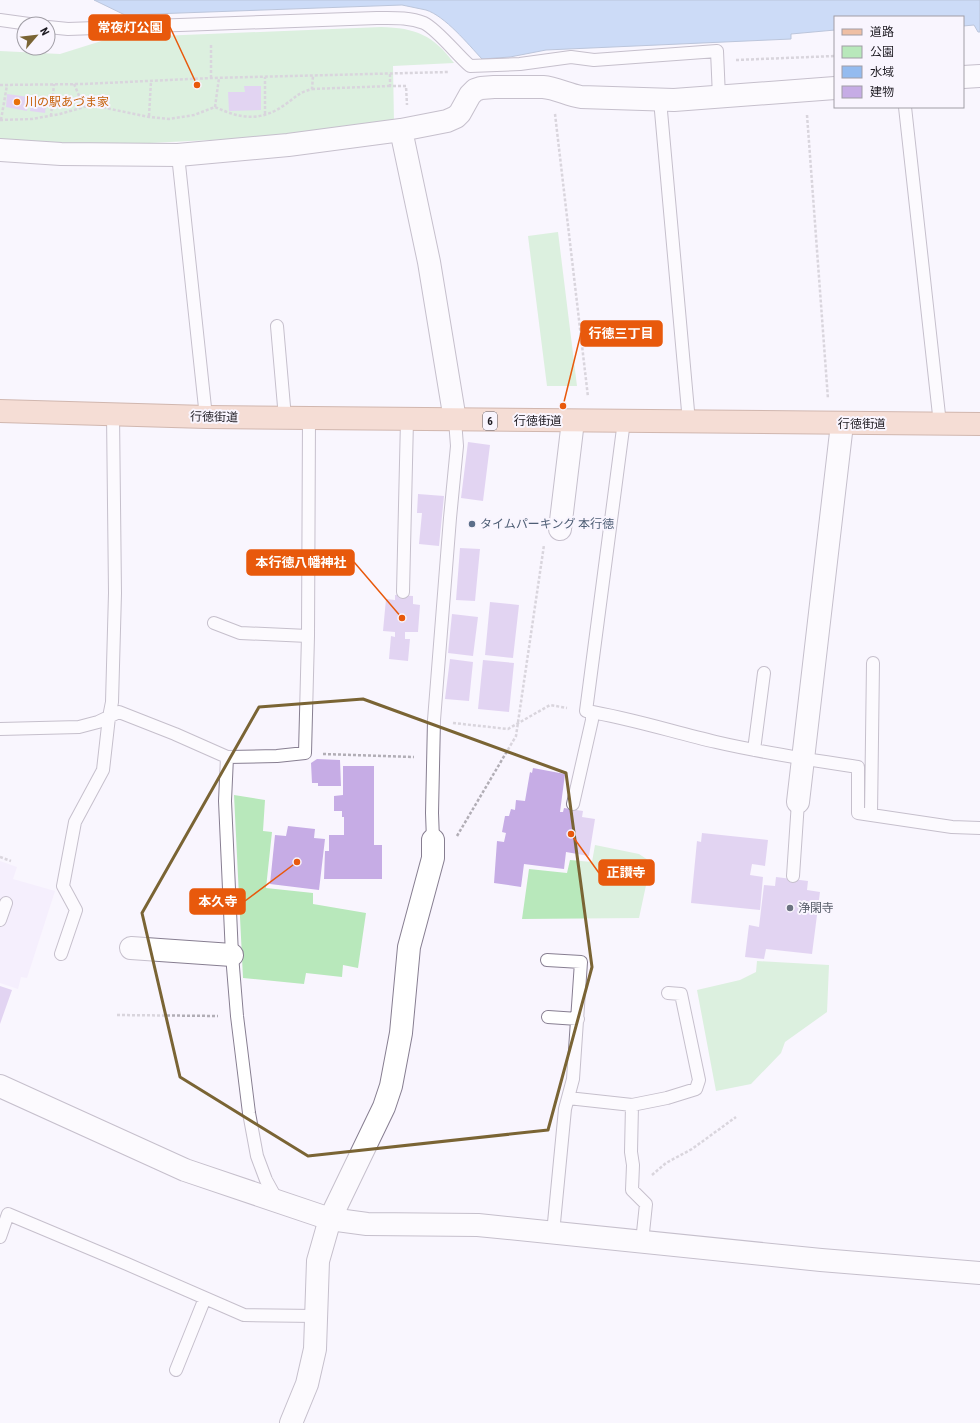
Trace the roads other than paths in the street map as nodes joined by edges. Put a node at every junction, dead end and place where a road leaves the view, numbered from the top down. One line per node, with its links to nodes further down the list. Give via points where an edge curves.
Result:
1 (0, 20): 2 (lane)
2 (16, 22)
3 (56, 28): 7 (lane, via 407,18 425,24 470,66 520,64 571,57 594,60 717,51)
4 (980, 76): 5 (street)
5 (964, 77)
6 (834, 88): 7 (street)
7 (719, 97): 8 (street)
8 (660, 100): 10 (street, via 581,97 543,87 481,88 470,94 460,113 451,120); 23 (lane)
9 (905, 108): 25 (lane)
10 (401, 130): 12 (street, via 288,145); 20 (street, via 429,262)
11 (0, 150): 12 (street, via 61,154)
12 (178, 155): 16 (lane)
13 (277, 326): 17 (lane)
14 (0, 411): 15 (main road, 行徳街道 / 6)
15 (113, 414): 16 (main road, 行徳街道 / 6); 34 (lane, via 115,593 112,702)
16 (206, 417): 17 (main road, 行徳街道 / 6)
17 (285, 418): 18 (main road, 行徳街道 / 6)
18 (309, 418): 19 (main road, 行徳街道 / 6); 30 (lane)
19 (407, 420): 20 (main road, 行徳街道 / 6); 28 (lane)
20 (455, 420): 21 (main road, 行徳街道 / 6); 43 (lane, via 457,446 434,720)
21 (582, 421): 22 (main road, 行徳街道 / 6); 27 (street)
22 (624, 421): 23 (main road, 行徳街道 / 6); 33 (lane)
23 (689, 422): 24 (main road, 行徳街道 / 6)
24 (836, 424): 25 (main road, 行徳街道 / 6); 38 (street)
25 (940, 424): 26 (main road, 行徳街道 / 6)
26 (980, 424)
27 (552, 536)
28 (403, 592)
29 (214, 623): 30 (lane, via 240,633)
30 (308, 636): 37 (lane, via 305,753)
31 (873, 664): 41 (lane)
32 (764, 673): 36 (lane)
33 (589, 711): 36 (lane); 40 (lane, via 592,720)
34 (109, 717): 35 (lane, via 79,726); 37 (lane, via 119,712); 48 (lane, via 103,770 76,822 63,886 76,910)
35 (0, 729)
36 (754, 750): 38 (lane)
37 (227, 757): 49 (lane, via 225,801)
38 (804, 759): 39 (street); 41 (lane, via 858,767 858,813)
39 (798, 802): 44 (lane)
40 (573, 804)
41 (871, 815): 42 (lane, via 952,827)
42 (980, 828)
43 (434, 840): 58 (street, via 433,858 409,947 401,1033 391,1086 384,1107)
44 (793, 876)
45 (6, 903): 46 (lane)
46 (0, 920)
47 (131, 948): 49 (street)
48 (61, 954)
49 (232, 954): 57 (lane, via 237,1016 257,1156)
50 (547, 960): 53 (lane, via 581,962)
51 (668, 993): 56 (lane, via 681,994 699,1080 696,1088 667,1098)
52 (548, 1017): 53 (lane)
53 (578, 1019): 55 (lane, via 574,1079)
54 (0, 1086): 57 (street, via 185,1170)
55 (568, 1098): 56 (lane); 59 (lane)
56 (632, 1105): 61 (lane, via 632,1190 646,1204)
57 (277, 1200): 58 (street)
58 (330, 1219): 59 (street, via 367,1224 478,1225); 64 (street, via 318,1260)
59 (553, 1233): 61 (street)
60 (0, 1237): 63 (lane, via 8,1214)
61 (642, 1242): 62 (street)
62 (980, 1273)
63 (204, 1298): 64 (lane, via 244,1315); 65 (lane)
64 (316, 1316): 66 (street, via 314,1356 307,1384)
65 (176, 1370)
66 (291, 1423)

